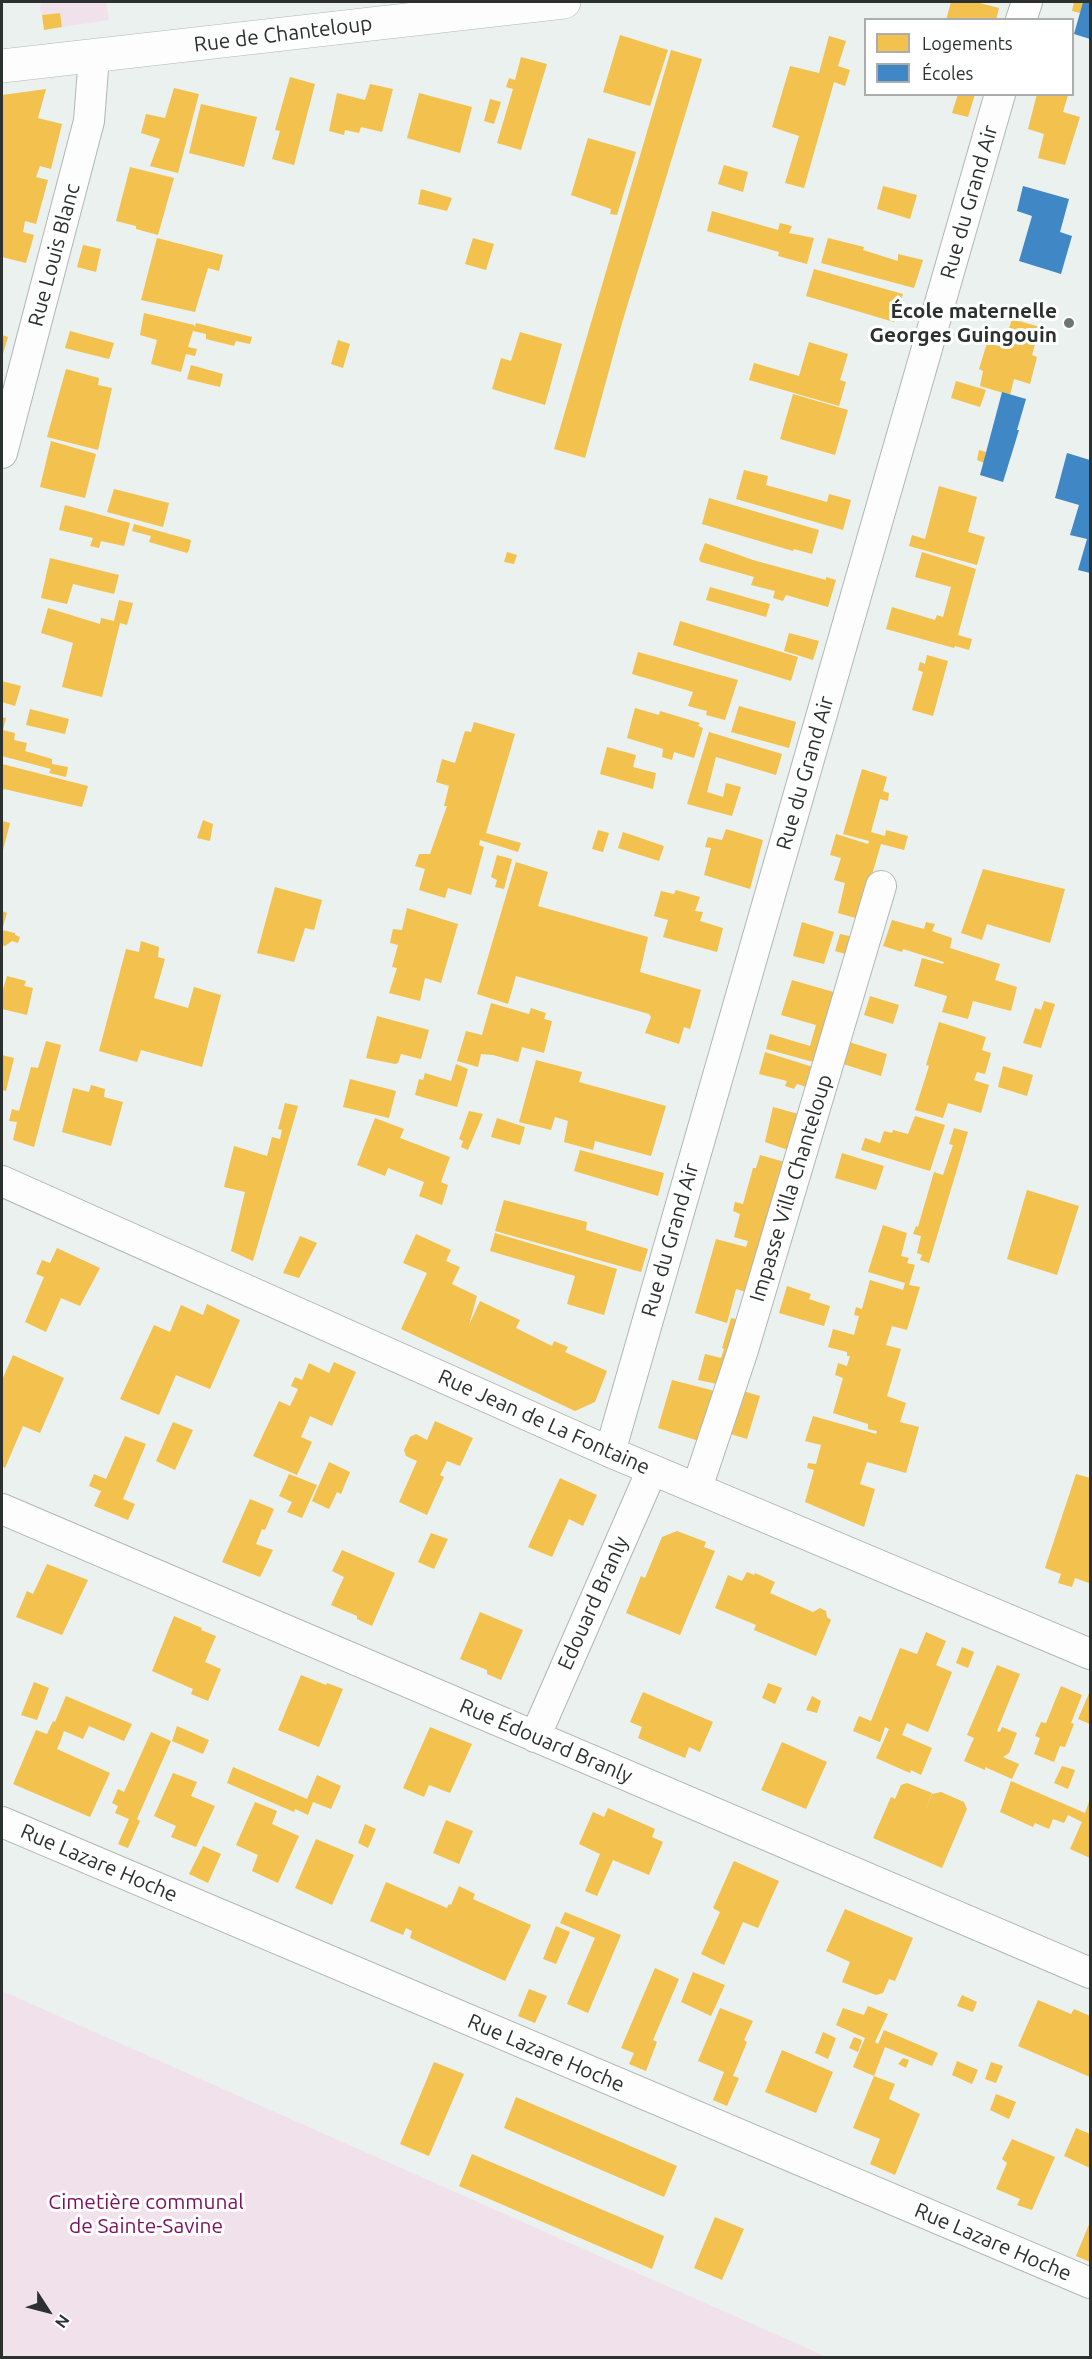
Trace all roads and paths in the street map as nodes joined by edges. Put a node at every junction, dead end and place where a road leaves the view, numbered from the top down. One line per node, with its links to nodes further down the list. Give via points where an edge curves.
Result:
1 (564, 2): 4 (street, Rue de Chanteloup)
2 (1027, 2): 3 (street)
3 (1023, 18)
4 (94, 56): 5 (street, Rue de Chanteloup); 7 (street, Rue Louis Blanc, via 89,121)
5 (2, 66)
6 (999, 96): 10 (street, Rue du Grand Air)
7 (2, 453)
8 (881, 886): 12 (street, Impasse Villa Chanteloup, via 743,1350)
9 (2, 1181): 10 (street, Rue Jean de La Fontaine)
10 (610, 1452): 11 (street, Rue Jean de La Fontaine)
11 (652, 1470): 12 (street, Rue Jean de La Fontaine); 15 (street, Edouard Branly)
12 (697, 1488): 14 (street, Rue Jean de La Fontaine)
13 (2, 1509): 15 (street, Rue Édouard Branly)
14 (1090, 1654)
15 (535, 1737): 17 (street, Rue Édouard Branly)
16 (2, 1822): 18 (street, Rue Lazare Hoche)
17 (1090, 1973)
18 (1090, 2283)

